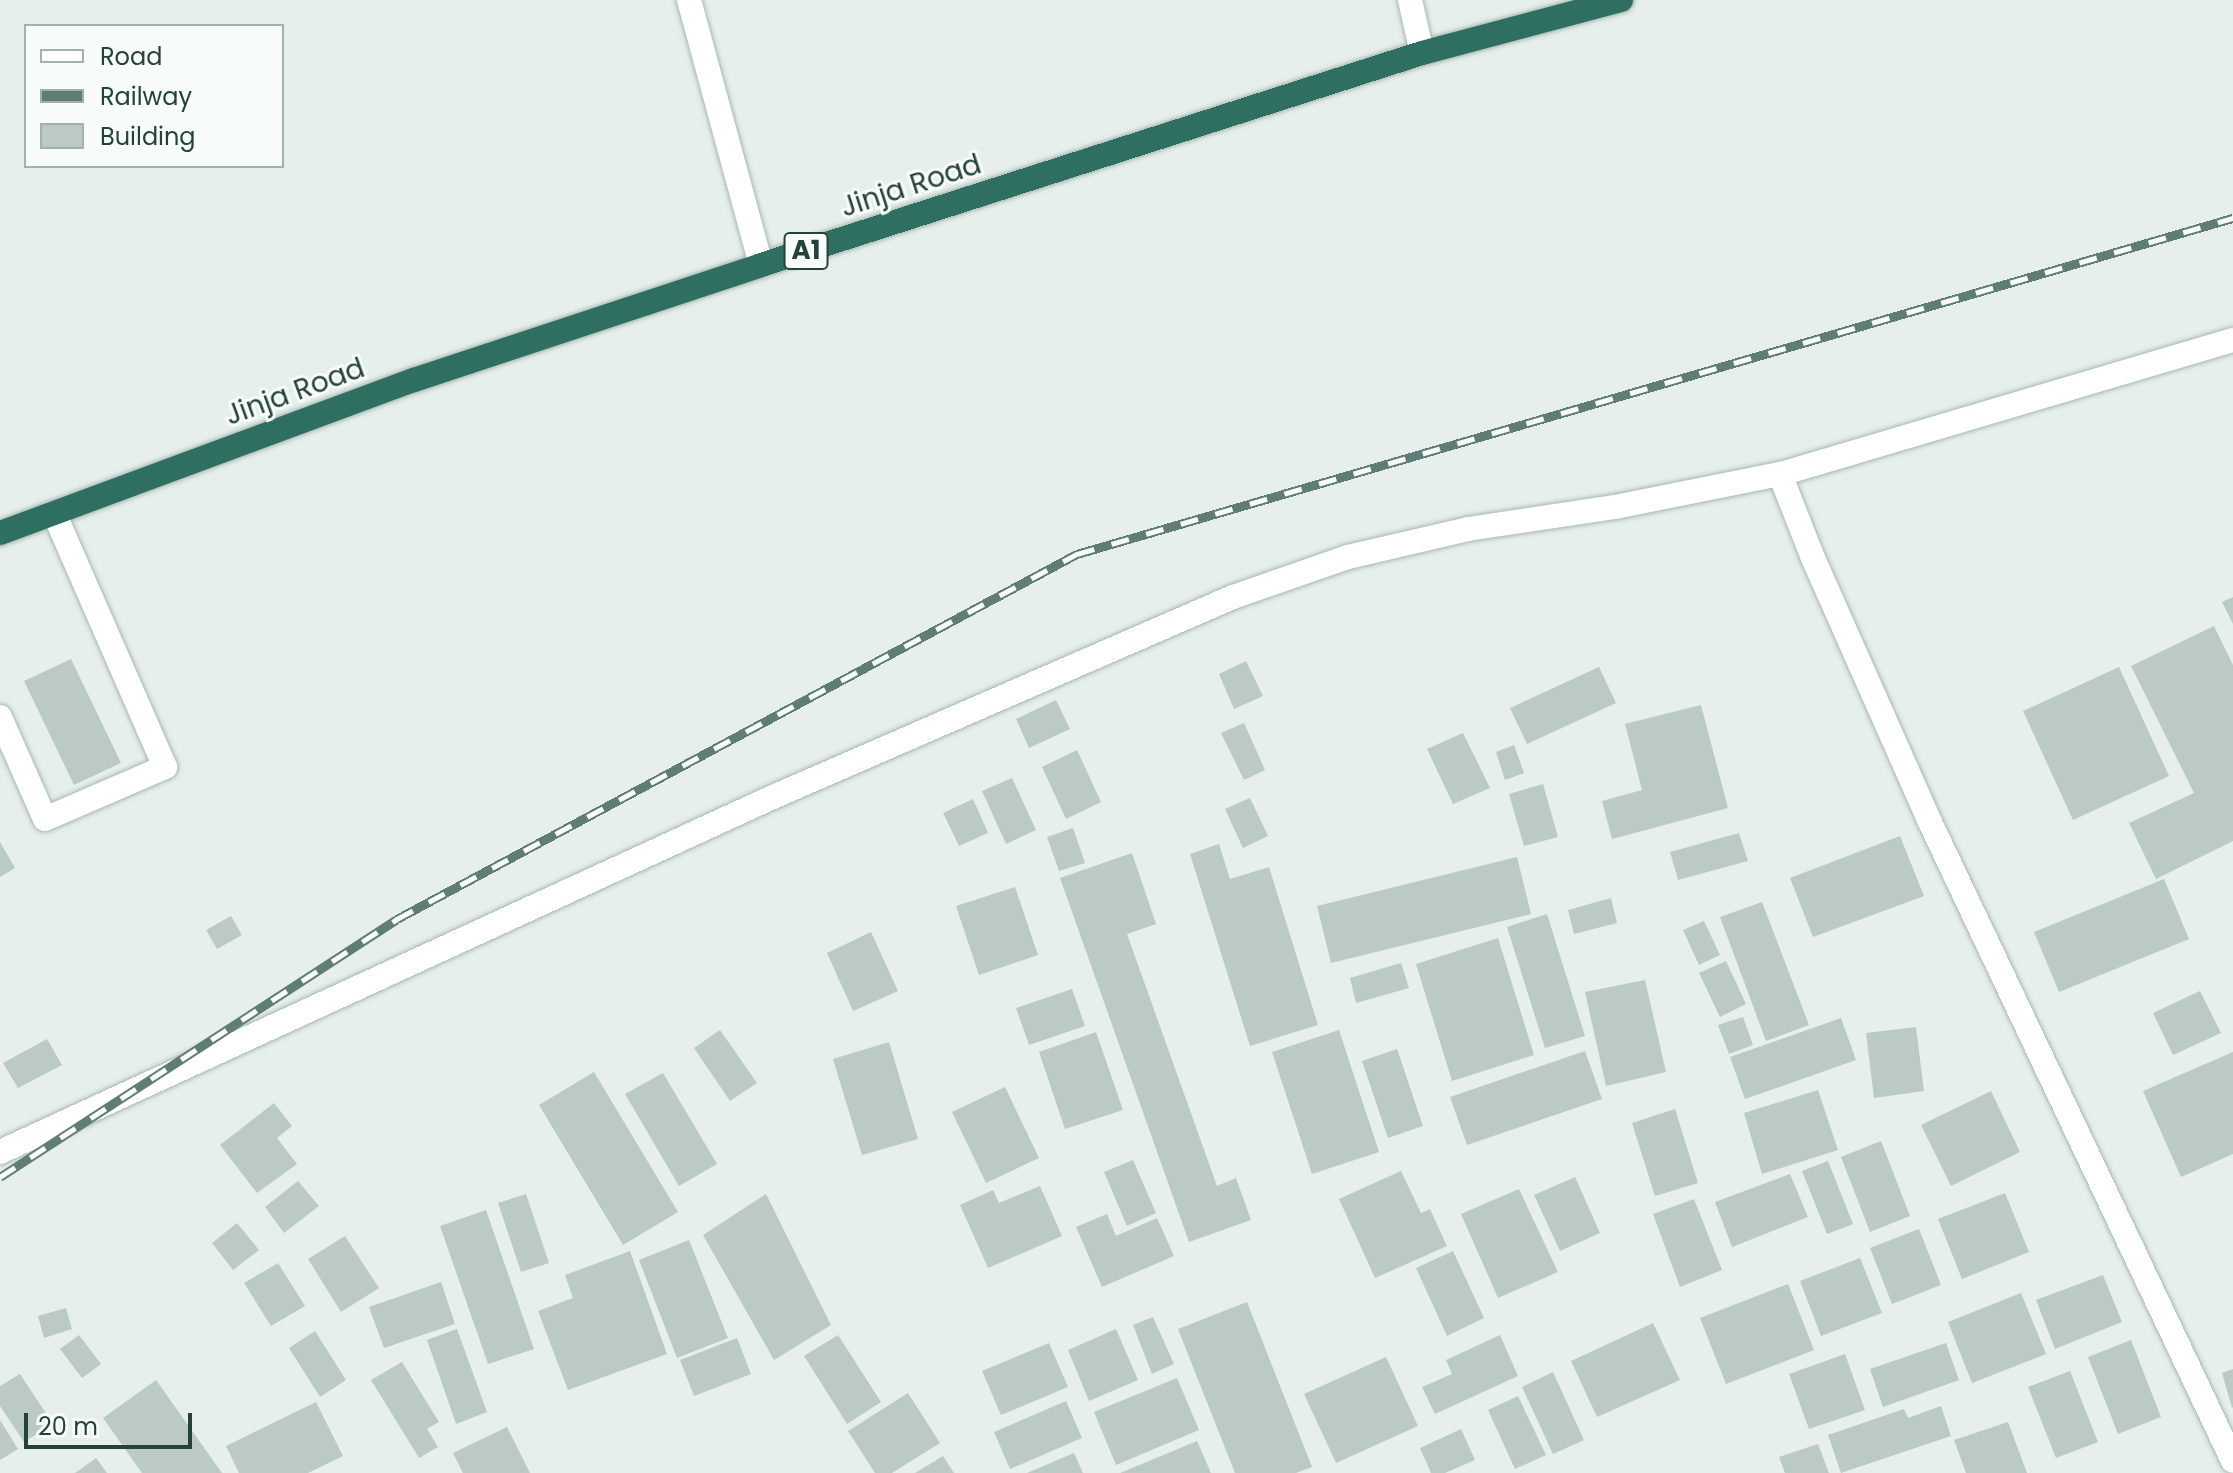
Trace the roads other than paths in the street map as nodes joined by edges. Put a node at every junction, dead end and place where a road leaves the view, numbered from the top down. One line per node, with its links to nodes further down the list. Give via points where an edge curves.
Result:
1 (689, 0): 5 (street)
2 (1410, 0): 4 (street)
3 (1621, 0): 4 (highway, Jinja Road / A1)
4 (1422, 53): 5 (highway, Jinja Road / A1)
5 (761, 265): 8 (highway, Jinja Road / A1, via 414,380)
6 (2233, 340): 7 (street)
7 (1780, 474): 11 (street, via 1468,529 1348,557 1233,597 773,797); 12 (street, via 1929,820)
8 (54, 513): 9 (highway, Jinja Road / A1); 10 (street, via 165,767 45,819)
9 (0, 533)
10 (0, 717)
11 (0, 1152)
12 (2233, 1461)

